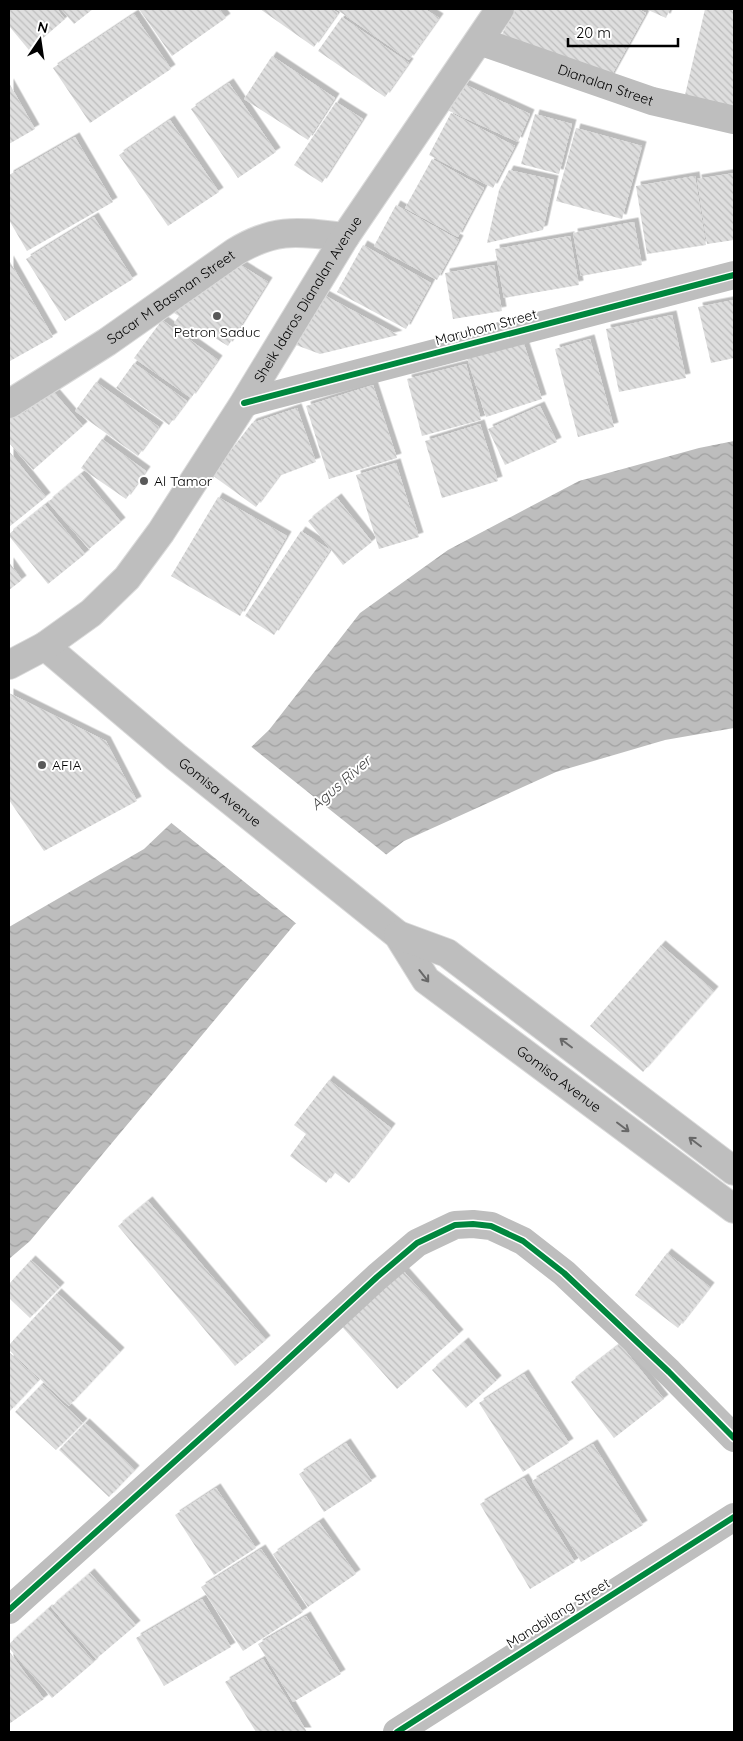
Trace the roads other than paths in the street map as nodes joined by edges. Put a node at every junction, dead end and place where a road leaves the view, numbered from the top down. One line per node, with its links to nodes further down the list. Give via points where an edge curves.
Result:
1 (500, 9): 2 (main road, Sheik Idaros Dianalan Avenue)
2 (479, 42): 3 (main road, Dianalan Street, via 652,101); 4 (main road, Sheik Idaros Dianalan Avenue)
3 (734, 120)
4 (345, 237): 6 (main road, Sheik Idaros Dianalan Avenue); 7 (main road, Sacar M Basman Street, via 304,232 277,233 254,240 107,342)
5 (734, 275): 6 (main road, Maruhom Street)
6 (244, 403): 8 (main road, Sheik Idaros Dianalan Avenue, via 161,532 127,578 91,613)
7 (9, 404)
8 (44, 646): 9 (main road, Sheik Idaros Dianalan Avenue); 10 (main road, Gomisa Avenue, via 176,757)
9 (9, 665)
10 (398, 935): 11 (main road, Gomisa Avenue, one-way to 10, via 447,953); 12 (main road, Gomisa Avenue, one-way to 12, via 426,980)
11 (734, 1171)
12 (734, 1209)
13 (734, 1438): 15 (main road, via 571,1280 523,1241 491,1226 455,1224 417,1243 377,1276)
14 (734, 1517): 16 (main road, Manabilang Street)
15 (9, 1610)
16 (397, 1732)

